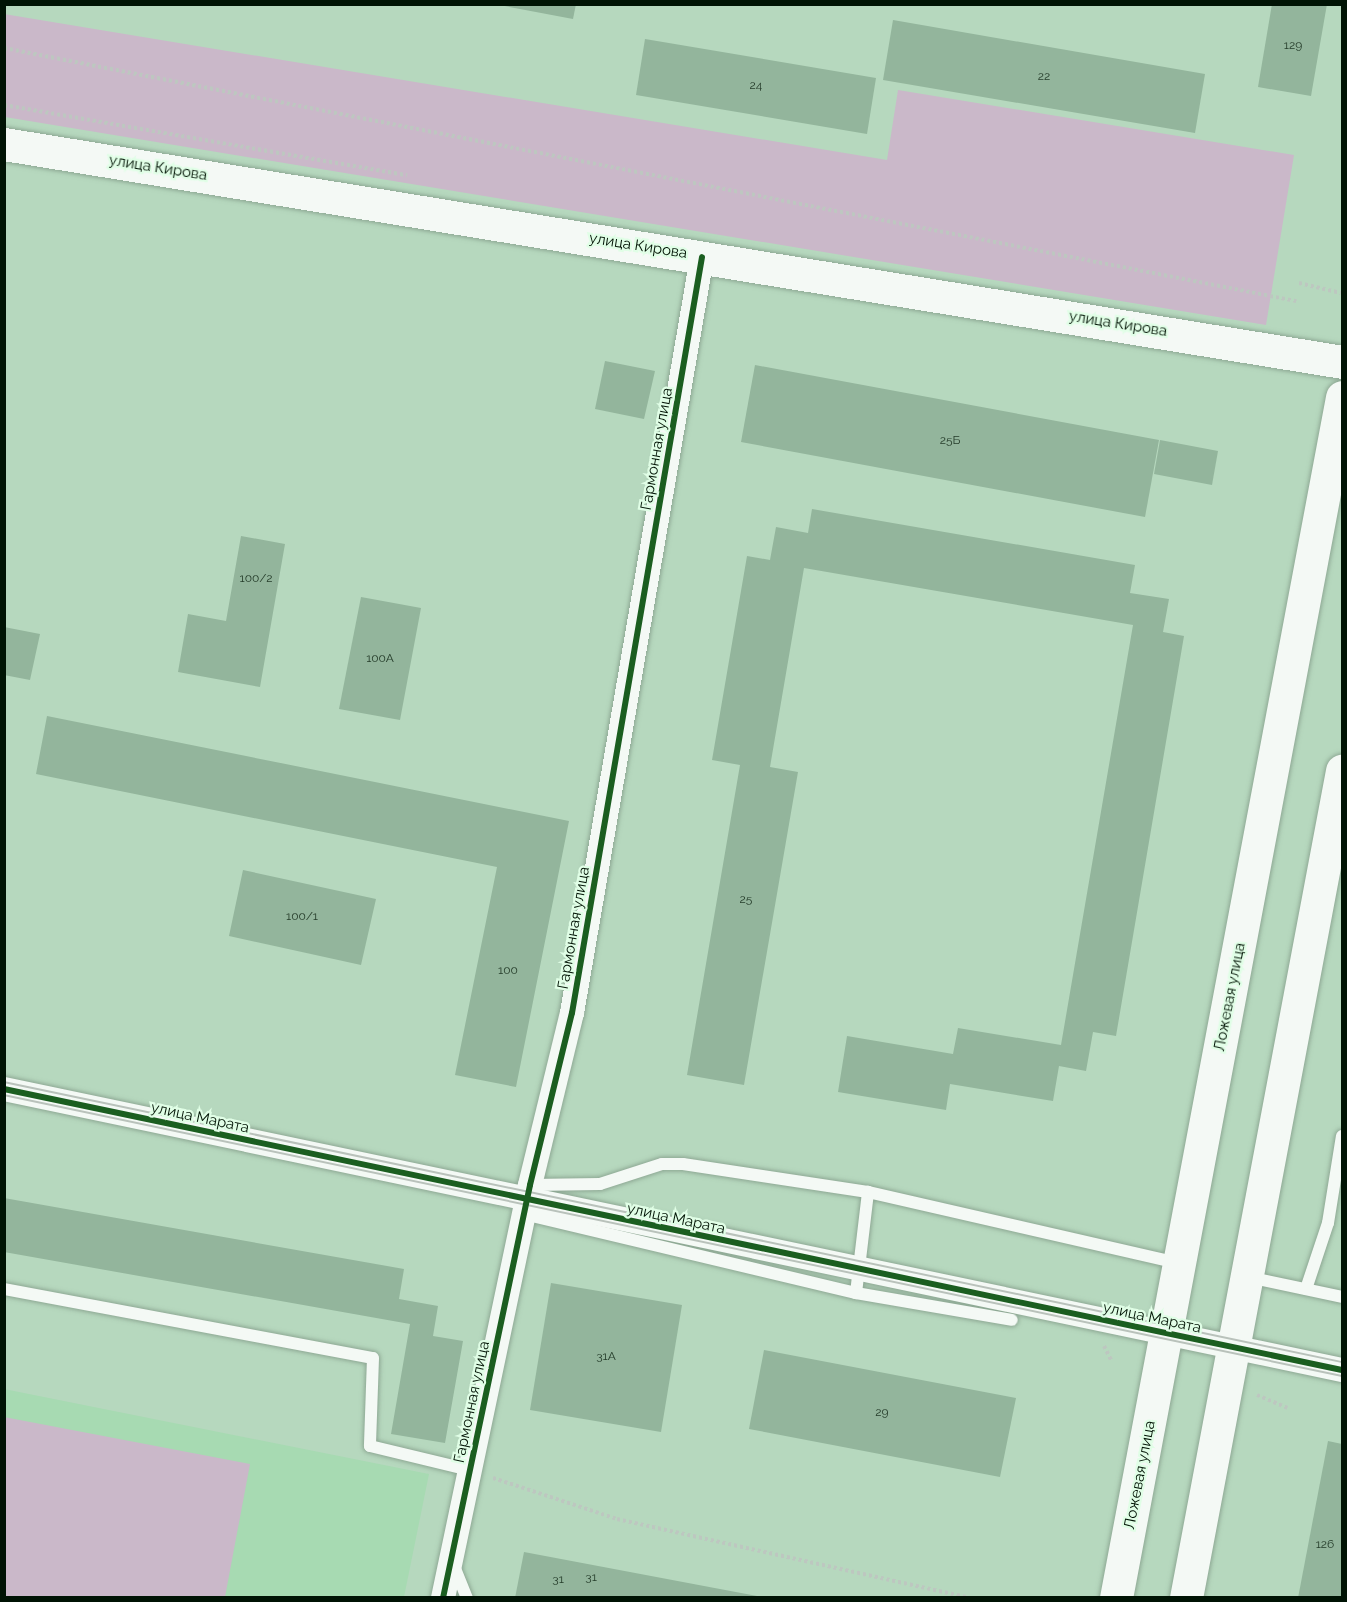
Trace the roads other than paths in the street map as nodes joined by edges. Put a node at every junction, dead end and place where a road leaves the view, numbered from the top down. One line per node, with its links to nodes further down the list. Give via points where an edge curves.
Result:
1 (4, 144): 2 (main road, улица Кирова)
2 (702, 257): 3 (main road, улица Кирова); 9 (street, Гармонная улица, via 572,1013)
3 (1342, 362)
4 (1342, 397): 10 (main road, Ложевая улица)
5 (1342, 771): 12 (main road)
6 (4, 1089): 9 (street, улица Марата)
7 (1342, 1136): 14 (lane, via 1328,1223)
8 (868, 1192): 9 (lane, via 662,1164 600,1184); 10 (lane); 11 (lane)
9 (527, 1200): 11 (street, улица Марата); 15 (lane); 21 (street, Гармонная улица)
10 (1180, 1263): 18 (main road, Ложевая улица)
11 (859, 1269): 15 (lane); 18 (street, улица Марата)
12 (1246, 1277): 14 (lane); 19 (main road)
13 (4, 1289): 21 (lane, via 373,1358 370,1446)
14 (1306, 1289): 16 (lane)
15 (856, 1293): 17 (lane)
16 (1342, 1297)
17 (1012, 1320)
18 (1167, 1334): 19 (street, улица Марата); 25 (main road, Ложевая улица)
19 (1233, 1347): 20 (street, улица Марата); 26 (main road)
20 (1342, 1370)
21 (470, 1470): 22 (street, Гармонная улица)
22 (451, 1559): 23 (street, Гармонная улица); 24 (lane)
23 (443, 1598)
24 (467, 1598)
25 (1116, 1598)
26 (1186, 1598)

